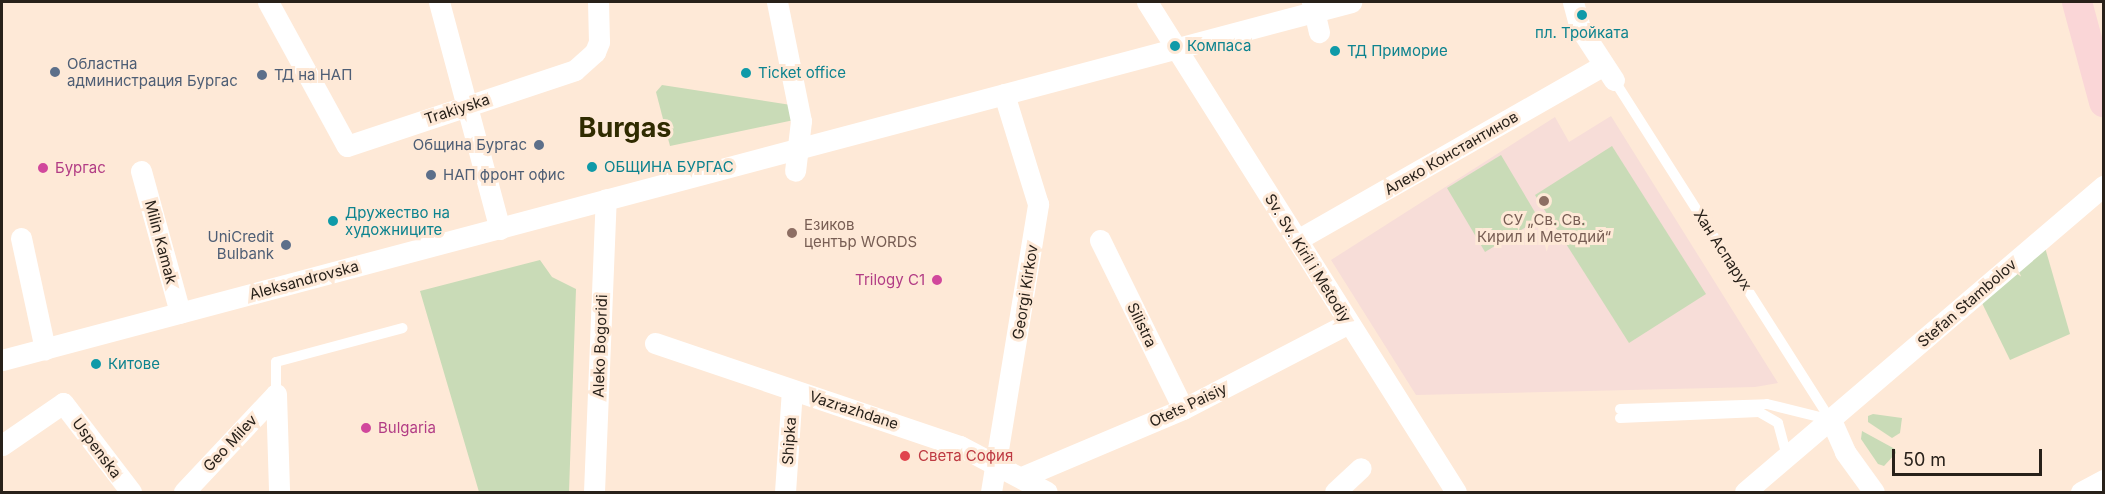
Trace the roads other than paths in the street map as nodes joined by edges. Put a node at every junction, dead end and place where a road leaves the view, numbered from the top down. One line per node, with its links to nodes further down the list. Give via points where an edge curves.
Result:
1 (268, 2): 14 (street, Trakiyska, via 348,146)
2 (439, 2): 14 (street)
3 (598, 2): 14 (street, Trakiyska, via 600,33 595,52 566,74)
4 (777, 2): 15 (street, via 801,121)
5 (1147, 2): 10 (street, Sv. Sv. Kiril i Metodiy)
6 (1352, 2): 9 (street, Aleksandrovska)
7 (1573, 2): 11 (street, via 1580,28)
8 (2077, 2): 13 (street)
9 (1315, 15): 10 (street, Aleksandrovska)
10 (1175, 46): 12 (street, Aleksandrovska); 22 (street, Sv. Sv. Kiril i Metodiy)
11 (1609, 73): 22 (street, Алеко Константинов); 32 (lane, Хан Аспарух)
12 (1004, 94): 15 (street, Aleksandrovska); 35 (street, Georgi Kirkov, via 1038,204)
13 (2103, 102)
14 (468, 106): 19 (street)
15 (795, 160): 18 (street, Aleksandrovska)
16 (141, 171): 23 (street, Milin Kamak)
17 (2103, 185): 32 (street, Stefan Stambolov)
18 (606, 199): 19 (street, Aleksandrovska); 43 (street, Aleko Bogoridi)
19 (500, 229): 23 (street, Aleksandrovska)
20 (21, 238): 27 (street)
21 (1100, 240): 31 (street, Silistra)
22 (1297, 240): 24 (street, Sv. Sv. Kiril i Metodiy)
23 (180, 313): 27 (street, Aleksandrovska)
24 (1349, 323): 31 (street, Otets Paisiy); 39 (street, Sv. Sv. Kiril i Metodiy)
25 (403, 328): 30 (lane, via 276,362)
26 (655, 343): 29 (street, Vazrazhdane)
27 (45, 349): 28 (street, Aleksandrovska)
28 (2, 360)
29 (792, 390): 35 (street, Vazrazhdane, via 960,446); 44 (street, Shipka)
30 (276, 394): 41 (street, Geo Milev); 42 (street)
31 (1183, 409): 37 (street, Otets Paisiy)
32 (1831, 420): 34 (street, Stefan Stambolov); 34 (lane, via 1767,404 1620,413 1759,412 1777,422); 49 (street, via 1845,452)
33 (2, 446): 40 (street, Uspenska, via 63,403)
34 (1787, 458): 48 (street, Stefan Stambolov)
35 (996, 464): 37 (street, Vazrazhdane); 45 (street, Georgi Kirkov)
36 (1361, 468): 47 (street)
37 (1022, 477): 46 (street, Vazrazhdane)
38 (2103, 480): 50 (street)
39 (1448, 488)
40 (131, 492)
41 (184, 492)
42 (279, 492)
43 (594, 492)
44 (785, 492)
45 (991, 492)
46 (1047, 492)
47 (1335, 492)
48 (1745, 492)
49 (1874, 492)
50 (2081, 492)

